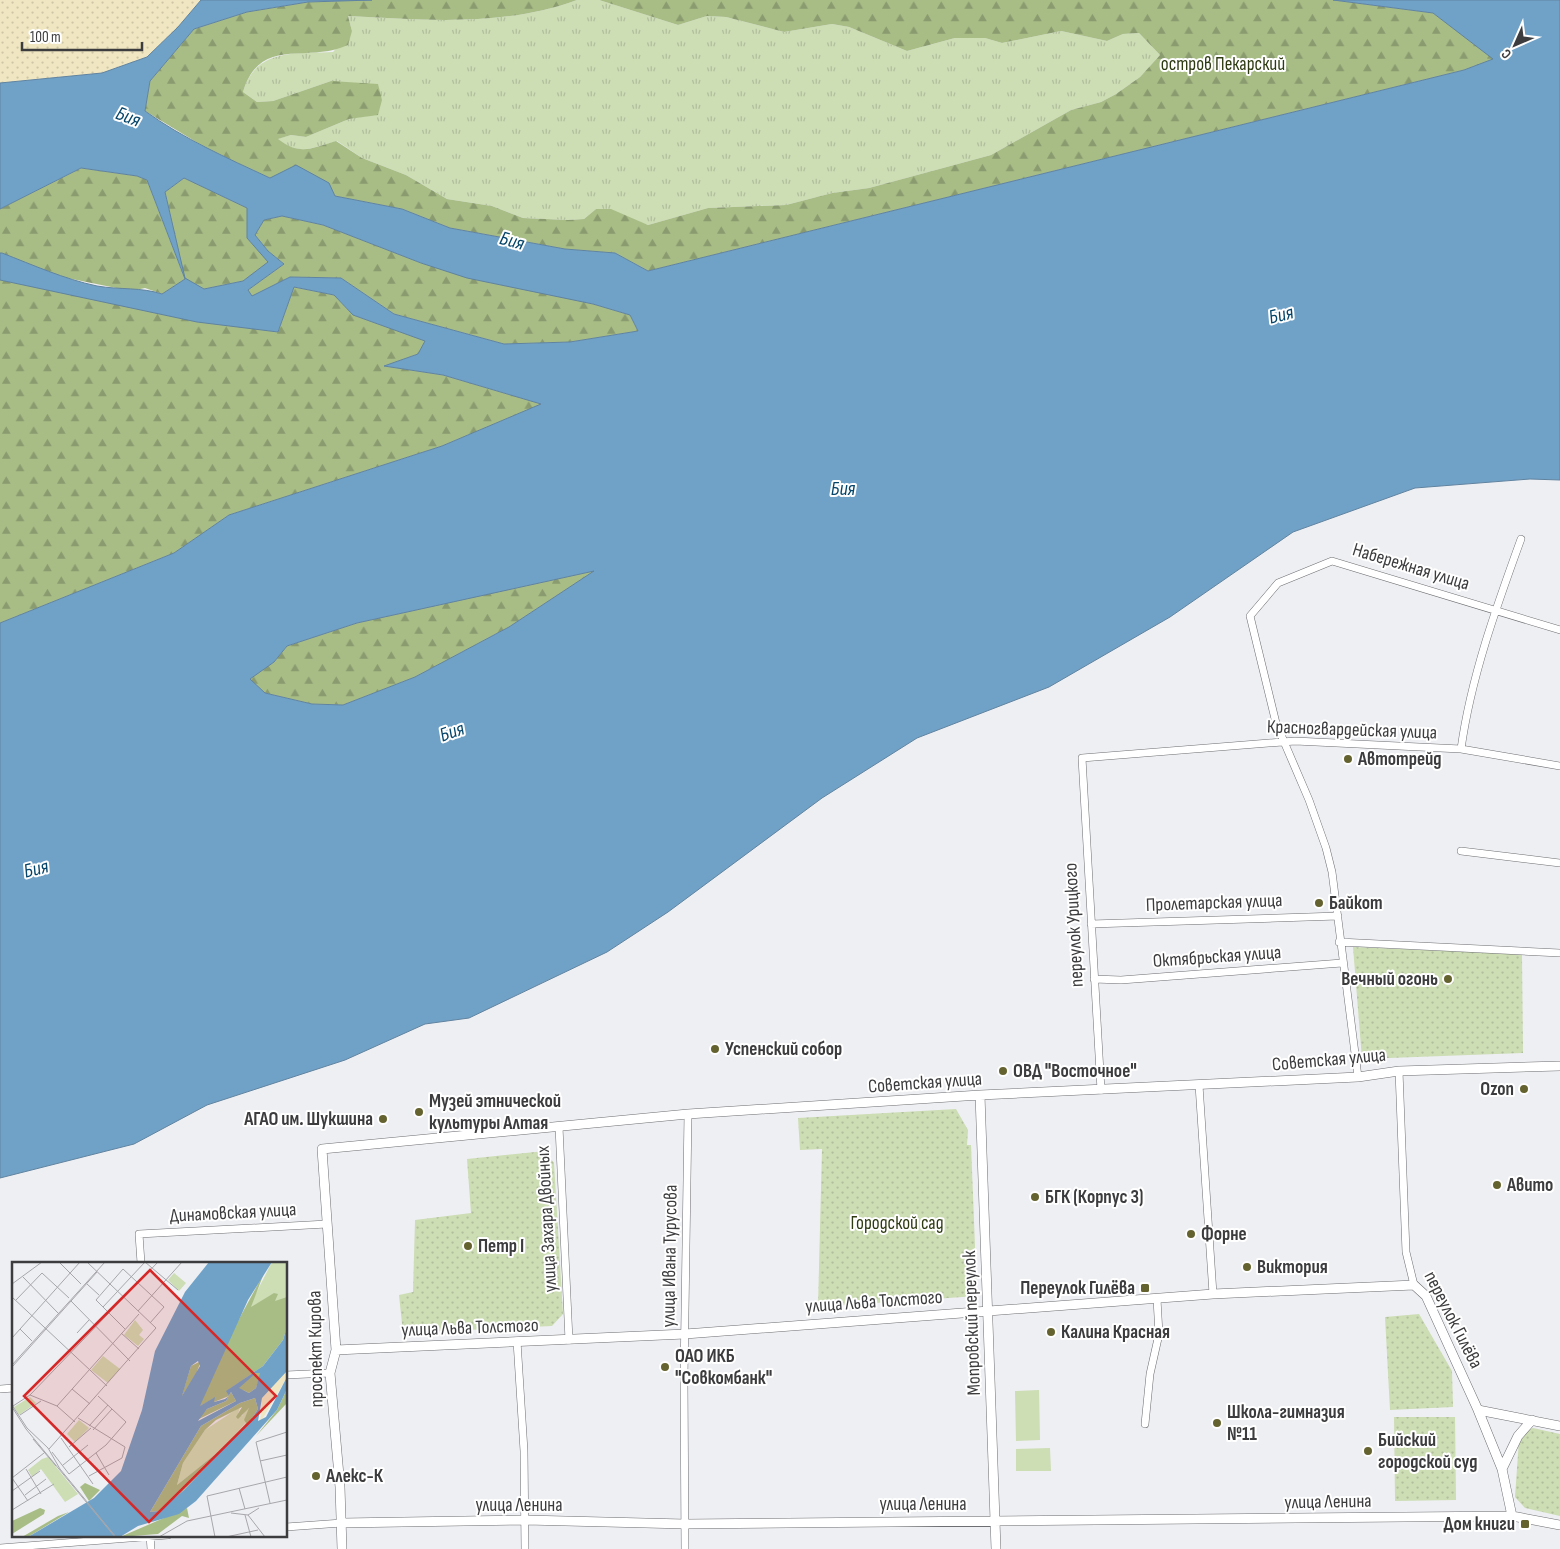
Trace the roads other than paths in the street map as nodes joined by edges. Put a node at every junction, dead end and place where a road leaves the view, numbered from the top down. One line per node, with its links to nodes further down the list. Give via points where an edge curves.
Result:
1 (1521, 539): 2 (street)
2 (1496, 609): 3 (street, Набережная улица); 4 (street, Набережная улица, via 1332,561 1278,583 1251,613 1250,619 1276,723); 5 (street, via 1466,711)
3 (1560, 630)
4 (1285, 741): 5 (street, Красногвардейская улица); 6 (street, Красногвардейская улица); 10 (street, via 1326,848)
5 (1461, 749): 7 (street, Красногвардейская улица)
6 (1082, 758): 11 (street, переулок Урицкого)
7 (1560, 766)
8 (1461, 851): 9 (street)
9 (1560, 863)
10 (1338, 916): 11 (street, Пролетарская улица); 12 (street)
11 (1091, 924): 15 (street, переулок Урицкого)
12 (1340, 942): 13 (street); 14 (street)
13 (1560, 953)
14 (1342, 963): 15 (street, Октябрьская улица, via 1120,980); 18 (street)
15 (1094, 979): 20 (street, переулок Урицкого)
16 (1560, 1066): 17 (street, Советская улица)
17 (1399, 1071): 18 (street, Советская улица); 27 (street, переулок Гилёва, via 1406,1252)
18 (1358, 1077): 19 (street, Советская улица)
19 (1199, 1085): 20 (street, Советская улица); 28 (street)
20 (1101, 1090): 21 (street, Советская улица)
21 (980, 1095): 22 (street, Советская улица); 30 (street, Мопровский переулок)
22 (688, 1114): 23 (street, Советская улица); 31 (street, улица Ивана Турусова)
23 (559, 1127): 24 (street, Советская улица); 32 (street, улица Захара Двойных)
24 (322, 1149): 25 (street, проспект Кирова)
25 (327, 1224): 26 (street, Динамовская улица, via 140,1234); 34 (street, проспект Кирова)
26 (140, 1262)
27 (1414, 1285): 28 (street, улица Льва Толстого); 37 (street, переулок Гилёва, via 1426,1296)
28 (1213, 1294): 29 (street, улица Льва Толстого)
29 (1157, 1298): 30 (street, улица Льва Толстого); 39 (street, via 1159,1334 1150,1374)
30 (988, 1311): 31 (street, улица Льва Толстого); 44 (street, Мопровский переулок)
31 (685, 1334): 32 (street, улица Льва Толстого); 46 (street, улица Ивана Турусова)
32 (570, 1340): 33 (street, улица Льва Толстого)
33 (517, 1341): 34 (street, улица Льва Толстого); 43 (street)
34 (336, 1350): 35 (street, проспект Кирова)
35 (330, 1373): 36 (street); 45 (street, проспект Кирова)
36 (288, 1375)
37 (1478, 1410): 38 (street); 41 (street, переулок Гилёва)
38 (1532, 1420): 40 (street); 41 (street, via 1518,1436)
39 (1145, 1424)
40 (1560, 1426)
41 (1502, 1469): 42 (street, переулок Гилёва)
42 (1512, 1516): 44 (street, улица Ленина); 47 (street, улица Ленина)
43 (526, 1520): 45 (street, улица Ленина); 46 (street, улица Ленина); 53 (street)
44 (995, 1520): 46 (street, улица Ленина); 55 (street, Мопровский переулок)
45 (342, 1523): 48 (street, улица Ленина); 52 (street, проспект Кирова)
46 (685, 1524): 54 (street, улица Ивана Турусова)
47 (1560, 1525)
48 (288, 1527)
49 (150, 1536): 50 (street); 51 (street)
50 (0, 1548)
51 (151, 1549)
52 (342, 1549)
53 (525, 1549)
54 (685, 1549)
55 (996, 1549)

